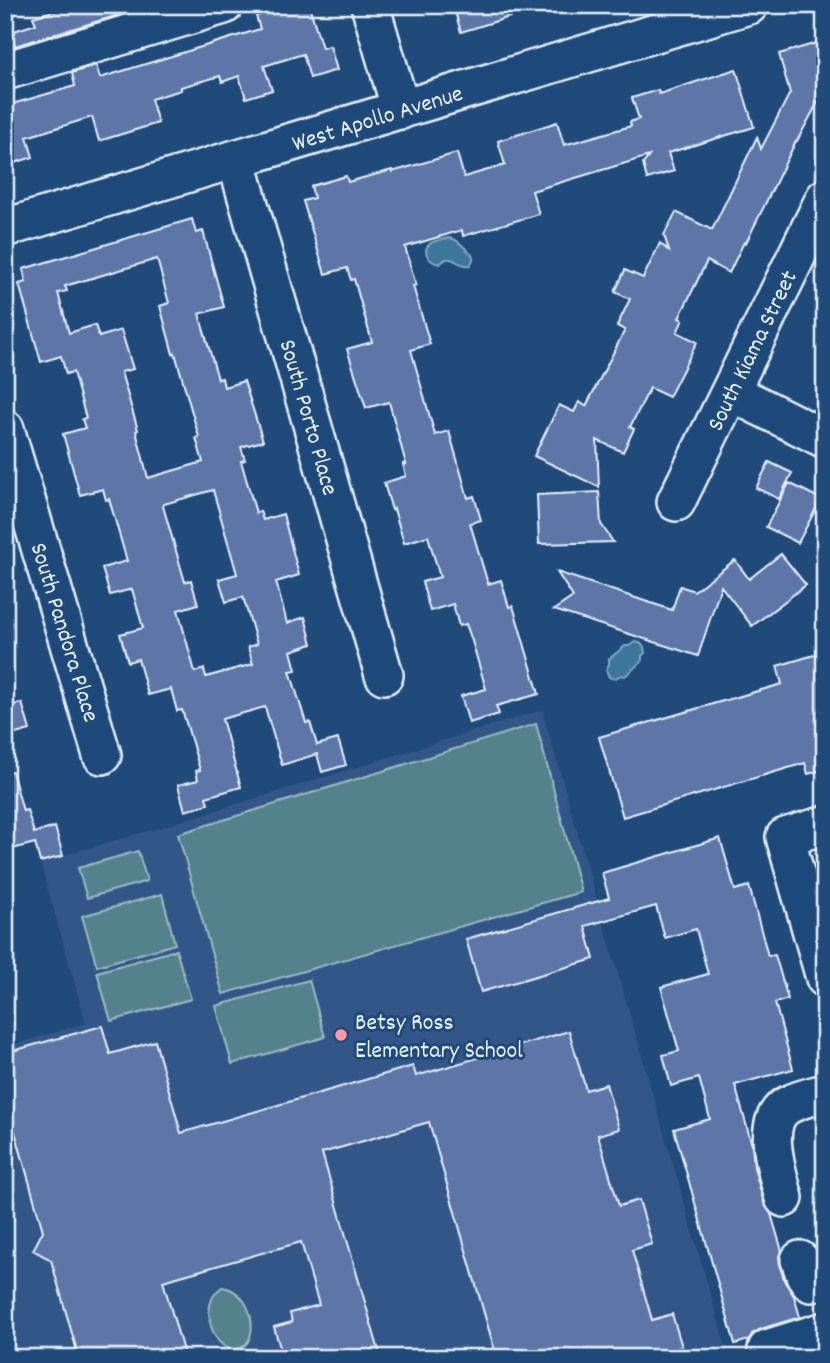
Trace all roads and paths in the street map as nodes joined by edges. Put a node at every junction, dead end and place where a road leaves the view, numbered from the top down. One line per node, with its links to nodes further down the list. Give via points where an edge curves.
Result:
1 (224, 5): 4 (street)
2 (370, 5): 5 (street)
3 (749, 5): 5 (street, West Apollo Avenue)
4 (5, 71)
5 (401, 110): 6 (street, West Apollo Avenue)
6 (236, 159): 8 (street, West Apollo Avenue); 13 (street, South Porto Place)
7 (825, 198): 9 (street, South Kiama Street)
8 (5, 228)
9 (730, 393): 11 (street); 12 (street, South Kiama Street)
10 (5, 429): 14 (street, South Pandora Place)
11 (825, 439)
12 (676, 502)
13 (384, 675)
14 (102, 755)
15 (825, 825): 16 (street, via 785,837)
16 (825, 978)
17 (825, 1093): 18 (street, via 785,1106 776,1118 771,1135)
18 (784, 1198)
19 (825, 1331): 20 (street)
20 (767, 1349)

